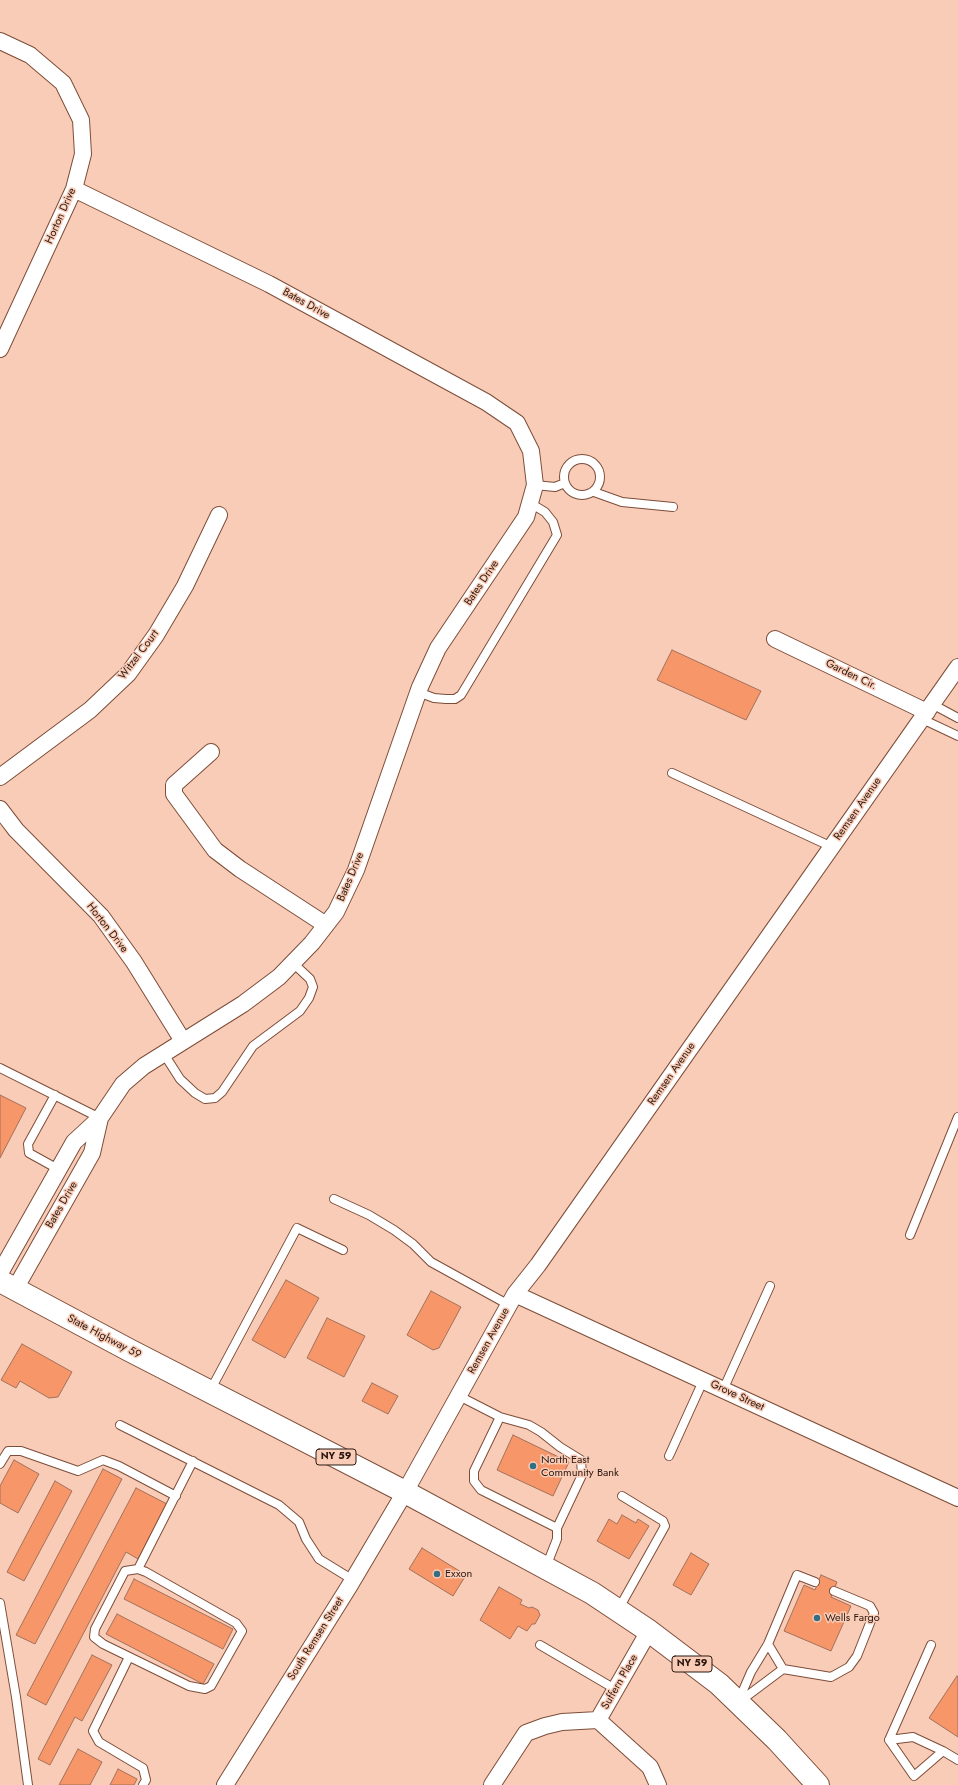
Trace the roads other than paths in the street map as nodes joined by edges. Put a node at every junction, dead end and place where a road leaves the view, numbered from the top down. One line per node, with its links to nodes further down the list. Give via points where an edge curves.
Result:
1 (0, 41): 2 (street, Horton Drive, via 30,55 63,83 81,120 83,154)
2 (74, 189): 3 (street, Horton Drive); 5 (street, Bates Drive, via 269,284 486,402 517,423 531,451)
3 (0, 349)
4 (565, 484): 5 (lane, via 555,487); 6 (lane, via 577,495 583,496); 6 (lane, via 567,466 578,459 590,460 599,469 600,475)
5 (535, 485): 7 (street, Bates Drive)
6 (594, 492): 8 (lane, via 622,502)
7 (530, 503): 12 (street, Bates Drive, via 526,517 438,648); 12 (lane, via 553,522 556,535 553,542 461,695 455,699 440,699)
8 (673, 507)
9 (219, 515): 18 (street, Witzel Court, via 184,586 156,635 128,674 90,710)
10 (775, 639): 13 (street, Garden Cir.)
11 (958, 667): 13 (street, Remsen Avenue)
12 (418, 692): 21 (street, Bates Drive, via 356,870 336,912)
13 (927, 712): 14 (lane); 15 (lane); 20 (street, Remsen Avenue)
14 (958, 718)
15 (958, 736)
16 (212, 752): 21 (street, via 174,785 174,794 215,850)
17 (672, 773): 20 (lane)
18 (0, 777)
19 (0, 809): 23 (street, Horton Drive, via 16,830 101,916 134,962)
20 (832, 847): 36 (street, Remsen Avenue)
21 (326, 925): 22 (street, Bates Drive)
22 (293, 963): 23 (street, Bates Drive, via 243,1004); 24 (lane, via 310,979 313,988 309,998 300,1011 253,1046 222,1092 215,1098 205,1099 195,1093 180,1079)
23 (183, 1041): 24 (street, Bates Drive)
24 (164, 1054): 28 (street, Bates Drive, via 144,1066 123,1084)
25 (0, 1068): 26 (lane)
26 (55, 1096): 28 (lane); 29 (lane, via 28,1144 28,1153)
27 (958, 1117): 31 (lane)
28 (100, 1118): 29 (street, Bates Drive, via 74,1142); 34 (street, Bates Drive, via 92,1153)
29 (58, 1169): 33 (street, Bates Drive)
30 (334, 1199): 36 (lane, via 394,1230 431,1262)
31 (910, 1235)
32 (343, 1250): 39 (lane, via 297,1228)
33 (0, 1273)
34 (7, 1285): 39 (main road, State Highway 59 / NY 59)
35 (770, 1286): 38 (lane)
36 (512, 1300): 37 (street, Grove Street); 40 (street, Remsen Avenue)
37 (702, 1381): 38 (street, Grove Street); 43 (lane)
38 (723, 1390): 49 (street, Grove Street)
39 (209, 1392): 46 (main road, NY 59)
40 (459, 1396): 41 (lane); 46 (street, Remsen Avenue)
41 (500, 1417): 50 (lane, via 474,1471 474,1481 481,1490); 50 (lane, via 528,1425 581,1460 582,1475)
42 (120, 1425): 44 (lane)
43 (669, 1456)
44 (193, 1461): 47 (lane); 53 (lane, via 279,1505 299,1522 319,1559)
45 (0, 1464): 47 (lane, via 8,1451 21,1451 78,1471 103,1460)
46 (405, 1492): 51 (main road, NY 59); 53 (street, South Remsen Street)
47 (176, 1496): 52 (lane)
48 (622, 1496): 57 (lane, via 663,1521 665,1526)
49 (958, 1498)
50 (557, 1528): 51 (lane, via 557,1539)
51 (546, 1568): 57 (main road, NY 59)
52 (138, 1569): 62 (lane, via 125,1571 95,1629 94,1637); 62 (lane, via 236,1624 242,1631 211,1686 205,1689 189,1686)
53 (353, 1580): 72 (street, South Remsen Street)
54 (815, 1582): 59 (lane, via 796,1575)
55 (834, 1591): 63 (lane, via 870,1606 874,1613 857,1656 849,1667 831,1677)
56 (0, 1602): 70 (lane)
57 (618, 1610): 58 (main road, NY 59)
58 (650, 1631): 64 (street, Suffern Place); 65 (main road, NY 59, via 719,1684)
59 (768, 1644): 63 (lane); 65 (lane, via 751,1672)
60 (540, 1645): 64 (lane)
61 (931, 1645): 67 (lane)
62 (129, 1657): 71 (lane, via 93,1731 99,1742 143,1768 146,1780)
63 (783, 1669): 65 (lane)
64 (615, 1689): 66 (street, Suffern Place)
65 (738, 1703): 75 (main road, NY 59, via 777,1740)
66 (598, 1720): 73 (street, Suffern Place, via 562,1722 526,1733); 74 (street, via 650,1767)
67 (889, 1740): 68 (lane, via 913,1737); 68 (lane, via 914,1776)
68 (943, 1751): 69 (lane)
69 (958, 1760)
70 (28, 1785)
71 (143, 1785)
72 (225, 1785)
73 (492, 1785)
74 (658, 1785)
75 (818, 1785)

